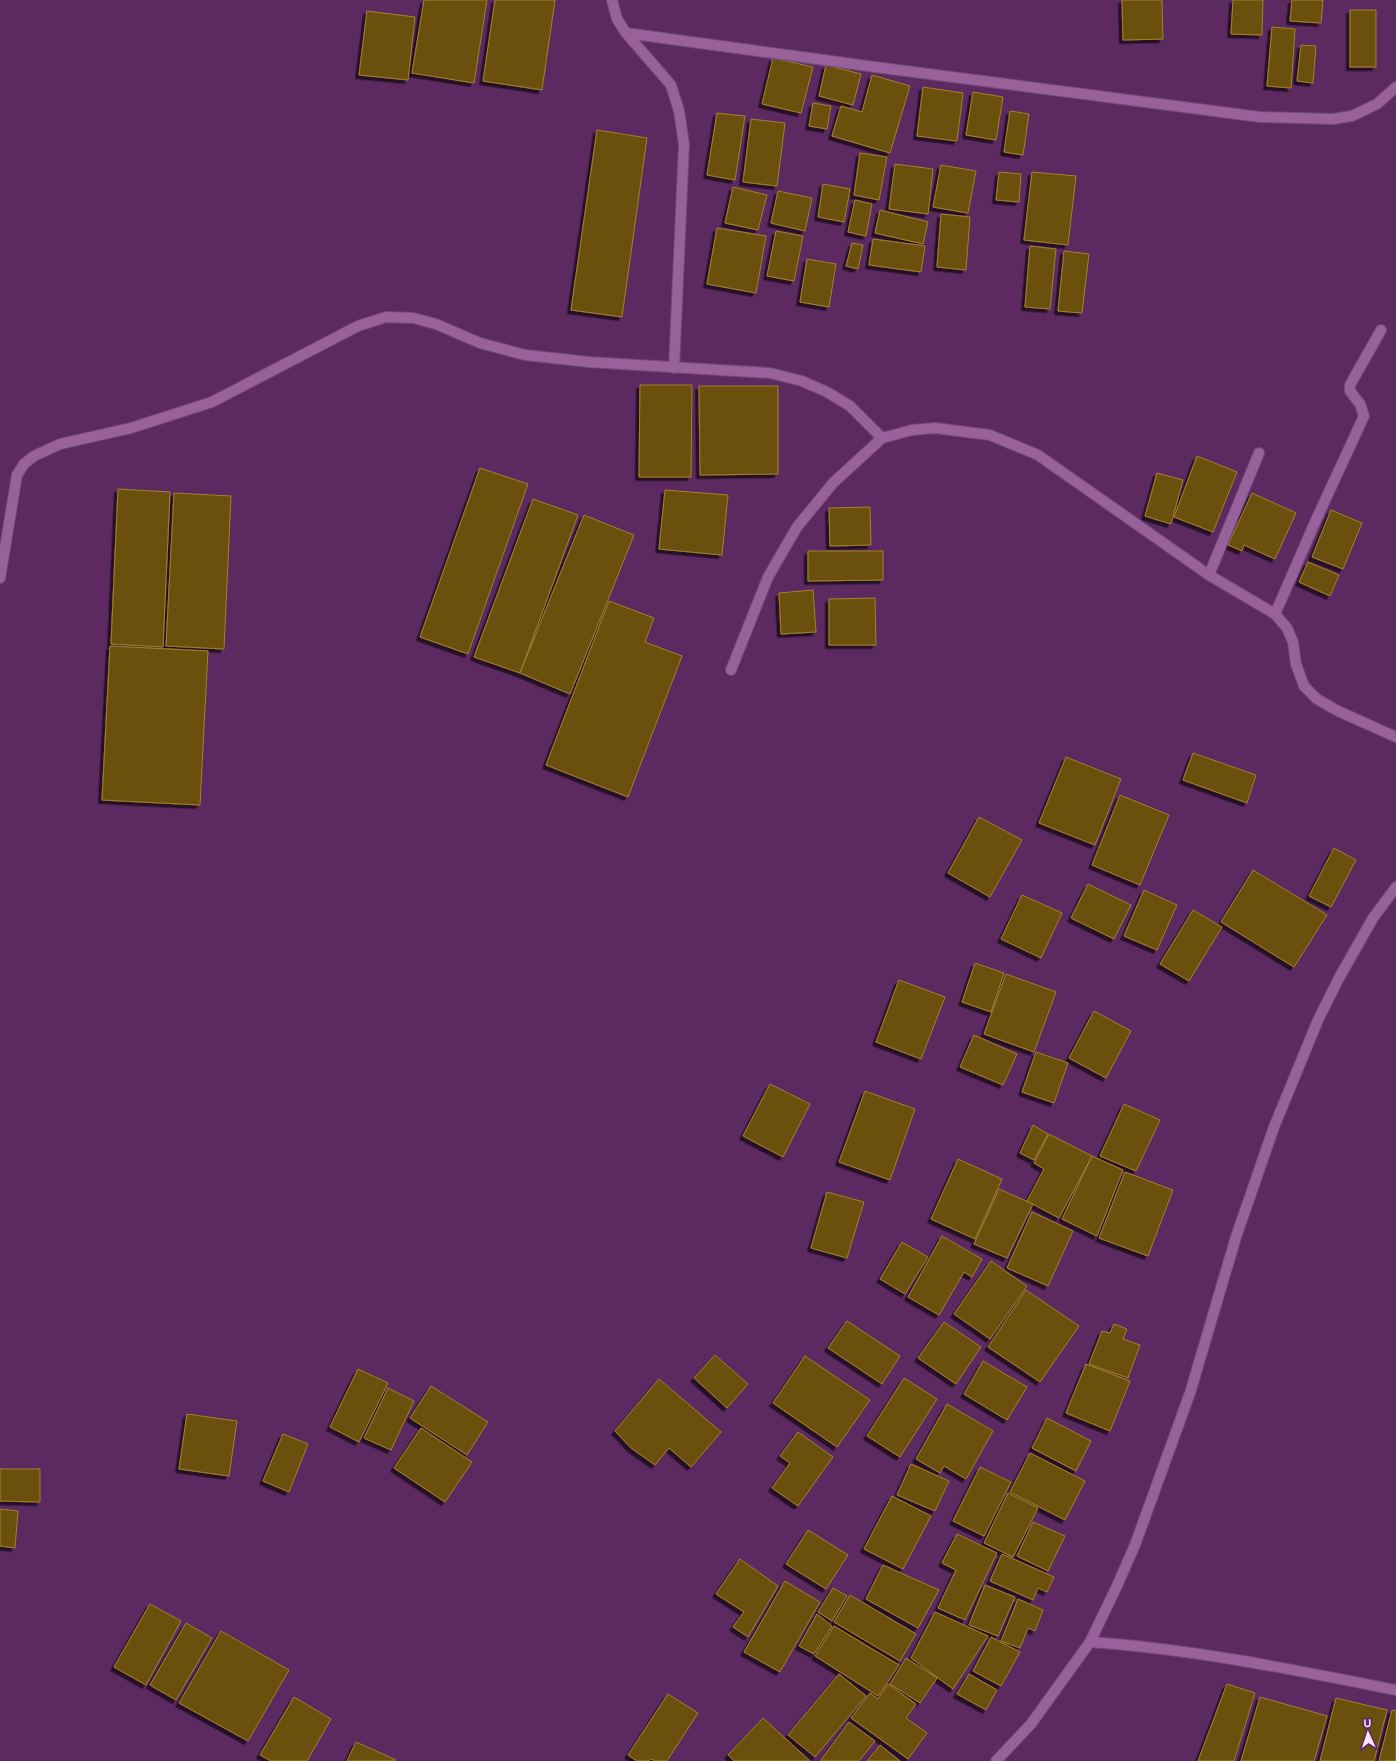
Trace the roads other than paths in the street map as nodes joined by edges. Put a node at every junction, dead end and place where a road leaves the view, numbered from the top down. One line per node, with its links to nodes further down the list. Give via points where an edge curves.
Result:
1 (612, 0): 2 (street, via 617,19)
2 (626, 33): 3 (street, via 874,68 1260,117 1333,119 1352,116 1377,104); 5 (street, via 671,85 679,111 684,144)
3 (1396, 87)
4 (1381, 330): 10 (street, via 1350,385 1350,391 1360,404 1364,416)
5 (674, 368): 6 (street, via 770,373 802,381 850,406); 9 (street, via 525,355 480,343 436,324 413,318 386,317 358,326 212,402 131,428 60,444 34,456 24,464 17,475)
6 (882, 438): 8 (street, via 912,430 935,428 990,435 1038,456); 11 (street, via 833,483 797,527 768,577)
7 (1259, 453): 8 (street)
8 (1209, 575): 10 (street)
9 (0, 578)
10 (1275, 614): 12 (street, via 1287,628 1293,642 1296,664 1304,686 1317,699 1338,711)
11 (731, 670)
12 (1396, 736)
13 (1396, 886): 14 (street, via 1373,918 1318,1020 1274,1127 1236,1237 1190,1393 1135,1545)
14 (1090, 1642): 15 (street, via 1271,1665); 16 (street, via 1031,1724)
15 (1396, 1690)
16 (996, 1761)

